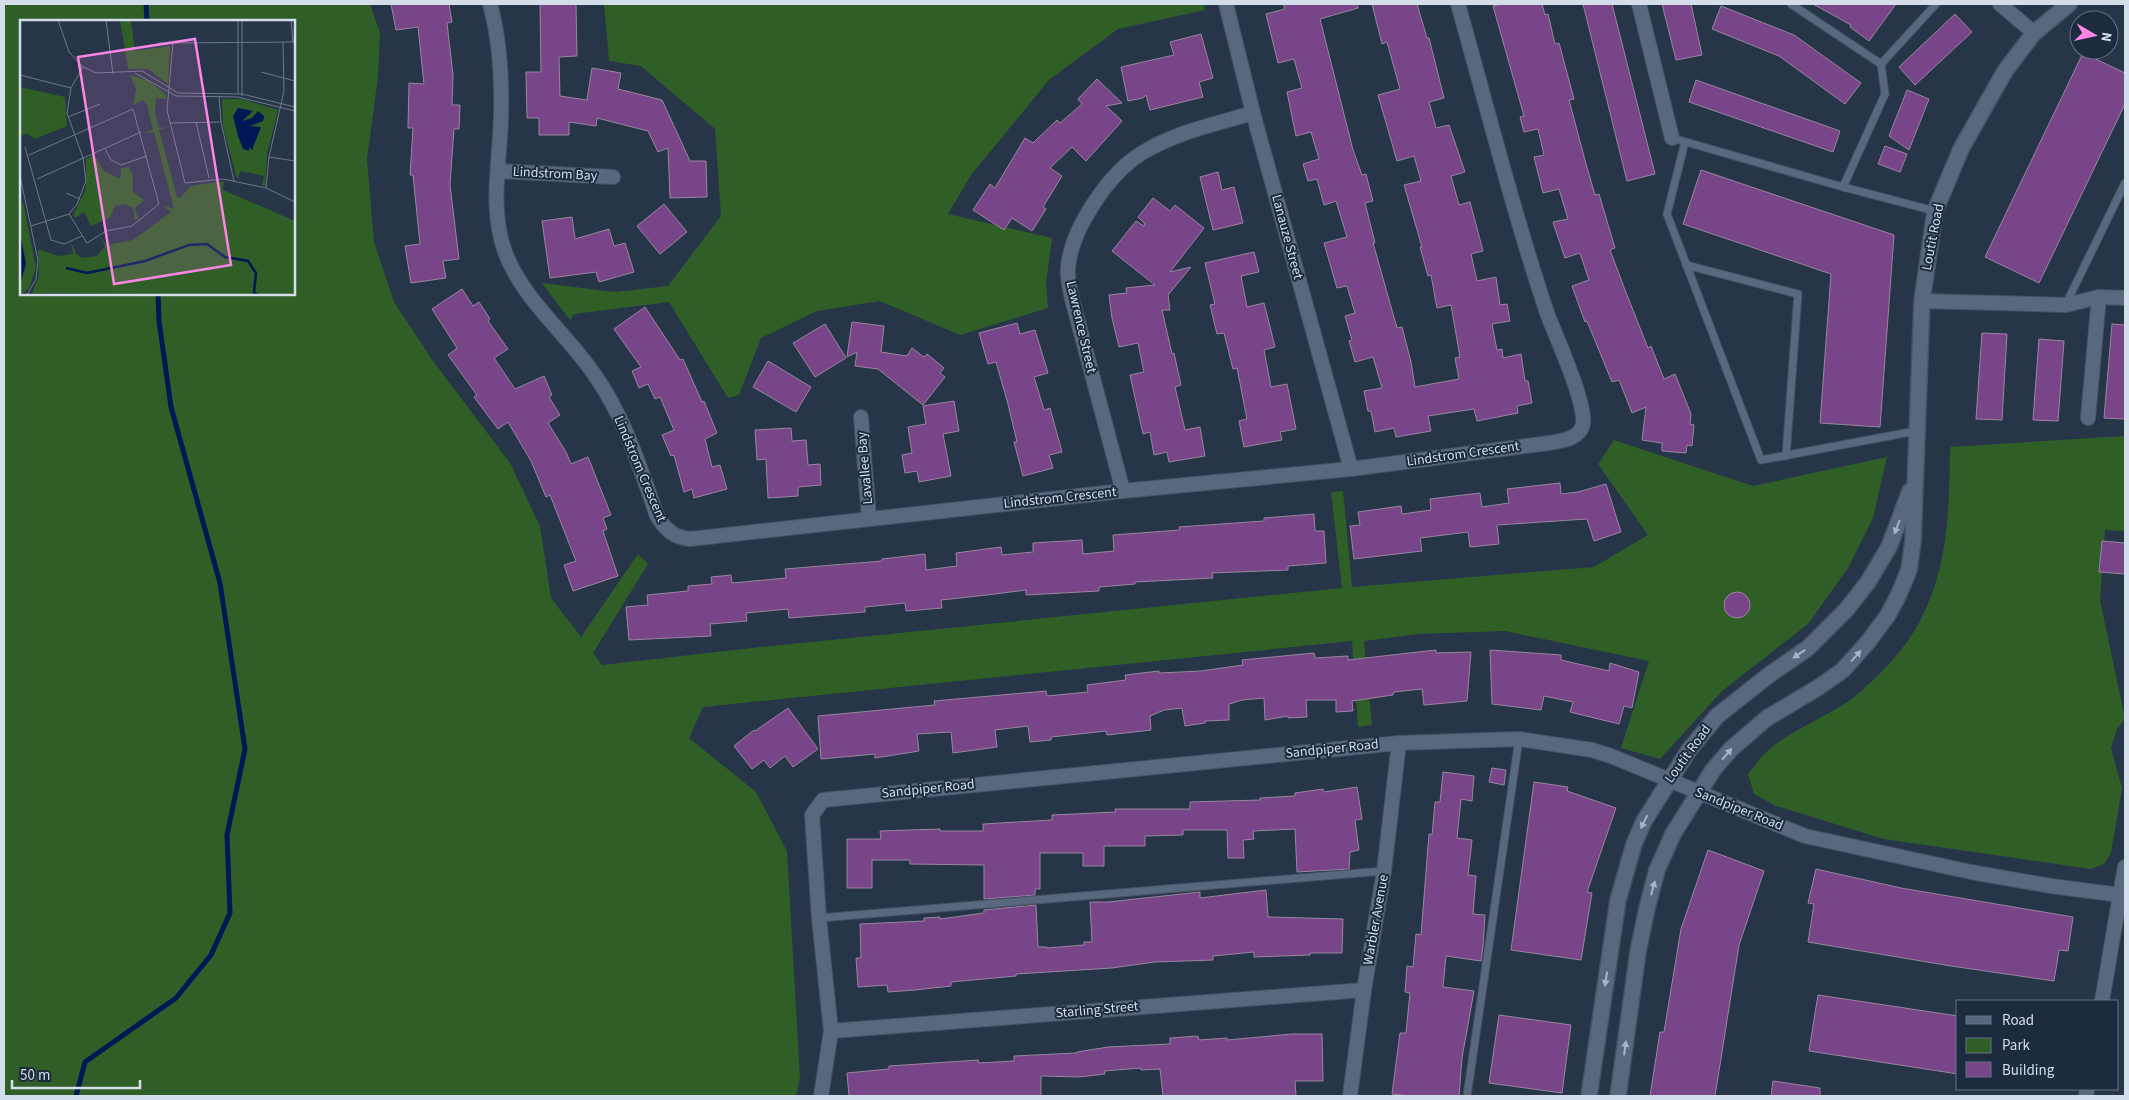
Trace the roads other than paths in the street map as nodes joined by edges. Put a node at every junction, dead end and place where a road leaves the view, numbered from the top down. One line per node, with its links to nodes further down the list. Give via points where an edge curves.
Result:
1 (490, 4): 13 (street, Lindstrom Crescent, via 501,76)
2 (1226, 4): 11 (street, Lanauze Street)
3 (1458, 4): 27 (street, Lindstrom Crescent, via 1520,226 1581,404 1583,426 1576,435 1558,441)
4 (1639, 4): 12 (street)
5 (1792, 4): 10 (lane)
6 (1936, 4): 10 (lane)
7 (2000, 4): 9 (street)
8 (2069, 4): 9 (street, Loutit Road)
9 (2034, 33): 17 (street, Loutit Road, via 2005,71 1961,149)
10 (1881, 64): 16 (lane, via 1885,94)
11 (1253, 113): 27 (street, Lanauze Street); 29 (street, Lawrence Street, via 1198,128 1141,153 1105,189 1088,212 1075,240 1068,269 1072,299)
12 (1679, 140): 16 (lane); 18 (lane, via 1667,214)
13 (498, 171): 14 (street, Lindstrom Bay); 30 (street, Lindstrom Crescent, via 496,207 499,230 516,274 531,297 584,359 605,391 628,438 657,516 670,534 690,539)
14 (613, 177)
15 (2125, 183): 22 (lane)
16 (1843, 187): 17 (lane)
17 (1935, 211): 21 (street, Loutit Road)
18 (1686, 264): 26 (lane, via 1761,460); 26 (lane, via 1798,294)
19 (2099, 297): 20 (street); 22 (street); 24 (street)
20 (2125, 298)
21 (1922, 301): 22 (street); 25 (street, Loutit Road)
22 (2066, 305)
23 (861, 417): 30 (street, Lavallee Bay)
24 (2088, 418)
25 (1916, 431): 26 (lane); 28 (street, Loutit Road)
26 (1786, 456)
27 (1352, 469): 29 (street, Lindstrom Crescent)
28 (1914, 482): 33 (street, Loutit Road, one-way to 33, via 1889,546 1848,609 1808,648 1717,716); 34 (street, Loutit Road, one-way to 28, via 1713,770 1766,718 1843,670 1888,615 1909,570)
29 (1123, 491): 30 (street, Lindstrom Crescent)
30 (869, 519)
31 (1520, 739): 32 (street, Sandpiper Road); 33 (street, Sandpiper Road, via 1592,750); 44 (lane)
32 (1399, 743): 36 (street, Warbler Avenue); 38 (street, Sandpiper Road, via 823,800 812,815)
33 (1668, 780): 34 (street, Sandpiper Road); 45 (street, Loutit Road, one-way to 45, via 1634,844 1618,900)
34 (1698, 792): 37 (street, Sandpiper Road, via 1805,836 1971,872); 46 (street, Loutit Road, one-way to 34, via 1647,908 1673,834)
35 (2125, 867): 37 (street)
36 (1384, 871): 38 (lane); 39 (street, Warbler Avenue)
37 (2120, 895): 40 (street)
38 (819, 918): 41 (street, Sandpiper Road)
39 (1364, 990): 41 (street, Starling Street); 43 (street, Warbler Avenue)
40 (2102, 1000)
41 (830, 1031): 42 (street, Sandpiper Road)
42 (821, 1096)
43 (1350, 1096)
44 (1466, 1096)
45 (1589, 1096)
46 (1618, 1096)

